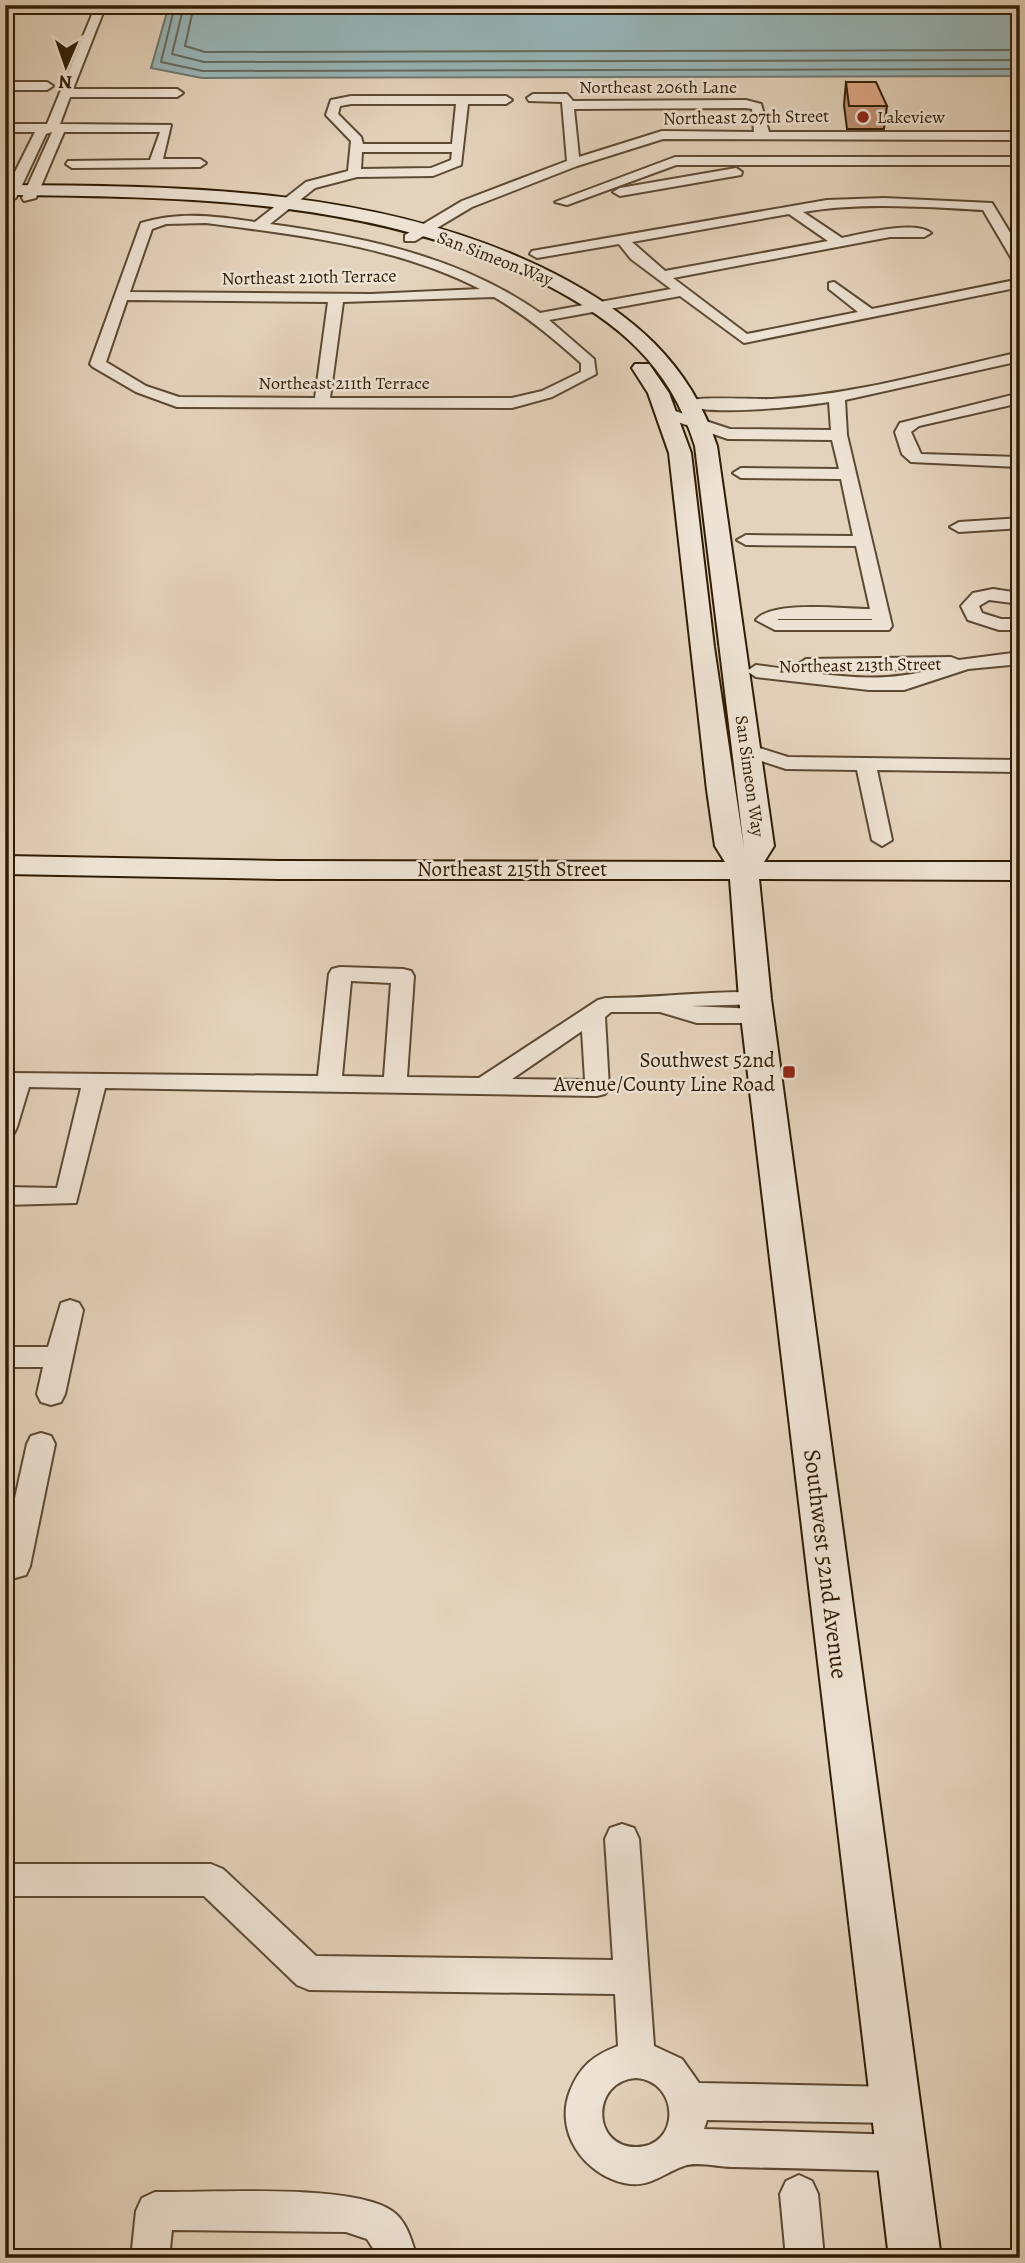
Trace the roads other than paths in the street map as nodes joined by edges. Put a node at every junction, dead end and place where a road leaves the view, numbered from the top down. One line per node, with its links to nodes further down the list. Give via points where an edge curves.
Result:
1 (101, 5): 4 (street)
2 (5, 86): 3 (street)
3 (47, 86)
4 (66, 93): 5 (street); 11 (street)
5 (177, 93)
6 (533, 97): 9 (street, Northeast 206th Lane, via 568,98)
7 (462, 100): 8 (street); 15 (street, via 335,103 332,115 357,140); 16 (street)
8 (506, 100)
9 (568, 105): 12 (street, Northeast 206th Lane, via 746,104 757,107 762,132); 21 (street, Northeast 206th Lane)
10 (5, 128): 11 (street)
11 (52, 128): 14 (street); 24 (street, via 41,132); 24 (street, via 59,132)
12 (755, 135): 13 (street, Northeast 207th Street); 21 (street, Northeast 207th Street, via 663,135)
13 (1020, 136)
14 (123, 146): 19 (street); 19 (street, via 167,128); 22 (street)
15 (357, 148): 16 (street); 23 (street)
16 (459, 148): 23 (street, via 457,162 433,172)
17 (795, 161): 18 (street); 25 (street); 25 (street, via 675,161)
18 (1020, 161)
19 (155, 163): 20 (street)
20 (200, 163)
21 (573, 163): 31 (street, Northeast 207th Street, via 467,204)
22 (72, 164)
23 (354, 173): 27 (street, via 311,185)
24 (16, 194): 27 (street, San Simeon Way)
25 (579, 197): 26 (street)
26 (562, 202)
27 (282, 207): 29 (street); 31 (street, San Simeon Way)
28 (793, 211): 32 (street); 33 (street); 35 (street, via 827,204 884,202 987,206)
29 (258, 226): 36 (street, via 345,240); 41 (street, via 206,219 165,220 146,226)
30 (924, 233): 33 (street, via 890,233)
31 (416, 234): 44 (street, San Simeon Way)
32 (625, 242): 34 (street); 38 (street)
33 (839, 242): 38 (street)
34 (537, 254)
35 (1020, 261)
36 (424, 273): 40 (street, via 464,275); 42 (street)
37 (1020, 283): 45 (street)
38 (671, 284): 44 (street); 45 (street, via 744,339)
39 (834, 286): 45 (street)
40 (498, 293): 42 (street, Northeast 210th Terrace); 46 (street)
41 (120, 296): 43 (street, Northeast 210th Terrace); 49 (street, Northeast 211th Terrace, via 98,364 141,389 177,402)
42 (389, 296): 43 (street, Northeast 210th Terrace)
43 (336, 298): 49 (street)
44 (581, 307): 46 (street); 52 (street, San Simeon Way, via 618,341 662,396)
45 (870, 314)
46 (538, 318): 49 (street, Northeast 211th Terrace, via 589,362 588,374 548,394 512,404)
47 (1020, 356): 50 (street)
48 (1020, 398): 55 (street, via 906,426 903,432 910,454 918,459)
49 (322, 401)
50 (836, 402): 51 (street); 54 (street)
51 (779, 405): 52 (street, via 716,405); 53 (street)
52 (694, 422): 53 (street); 66 (street, San Simeon Way, via 680,447); 67 (street, San Simeon Way)
53 (788, 435): 54 (street)
54 (839, 435): 57 (street)
55 (1020, 462)
56 (741, 473): 57 (street)
57 (848, 474): 61 (street)
58 (1020, 523): 59 (street)
59 (959, 527)
60 (746, 540): 61 (street)
61 (864, 541): 63 (street)
62 (1020, 599): 64 (street, via 986,595 970,606 980,620)
63 (880, 614): 63 (street, via 883,626 775,625 765,620 774,614)
64 (1014, 625): 65 (street)
65 (1020, 656): 67 (street, Northeast 213th Street, via 966,664 904,684)
66 (705, 671): 67 (street, Northeast 213th Street); 73 (street, San Simeon Way, via 729,849)
67 (746, 671): 68 (street, San Simeon Way)
68 (747, 750): 69 (street, via 778,762); 73 (street, San Simeon Way, via 760,846)
69 (866, 764): 70 (street); 71 (street)
70 (1020, 766)
71 (882, 840)
72 (5, 865): 73 (street, Northeast 215th Street)
73 (744, 870): 74 (street, Northeast 215th Street); 75 (street, Southwest 52nd Avenue)
74 (1020, 871)
75 (756, 1007): 76 (street, via 697,1016 664,1005 606,1005); 95 (street, Southwest 52nd Avenue)
76 (593, 1014): 80 (street); 80 (street, via 597,1088)
77 (94, 1080): 78 (street); 81 (street, via 19,1079); 82 (street, via 67,1197)
78 (329, 1084): 79 (street); 79 (street, via 340,974 403,976)
79 (395, 1085): 80 (street)
80 (484, 1086)
81 (5, 1127)
82 (5, 1196)
83 (70, 1310): 85 (street)
84 (5, 1357): 85 (street)
85 (60, 1357): 86 (street)
86 (51, 1394)
87 (41, 1444): 88 (street)
88 (17, 1505): 89 (street)
89 (15, 1566)
90 (622, 1839): 92 (street)
91 (5, 1880): 92 (street, via 211,1880 309,1973)
92 (633, 1977): 93 (street)
93 (636, 2060): 94 (street, via 662,2068 676,2080); 96 (street, via 611,2065 597,2075 587,2091 585,2125 593,2143 624,2165 648,2166)
94 (687, 2101): 95 (street); 96 (street, via 687,2130)
95 (896, 2105): 97 (street, Southwest 52nd Avenue)
96 (678, 2147): 97 (street)
97 (902, 2153): 102 (street, Southwest 52nd Avenue)
98 (799, 2194): 101 (street)
99 (150, 2258): 100 (street, via 155,2211 346,2213 376,2220 393,2237)
100 (398, 2258)
101 (805, 2258)
102 (915, 2258)

